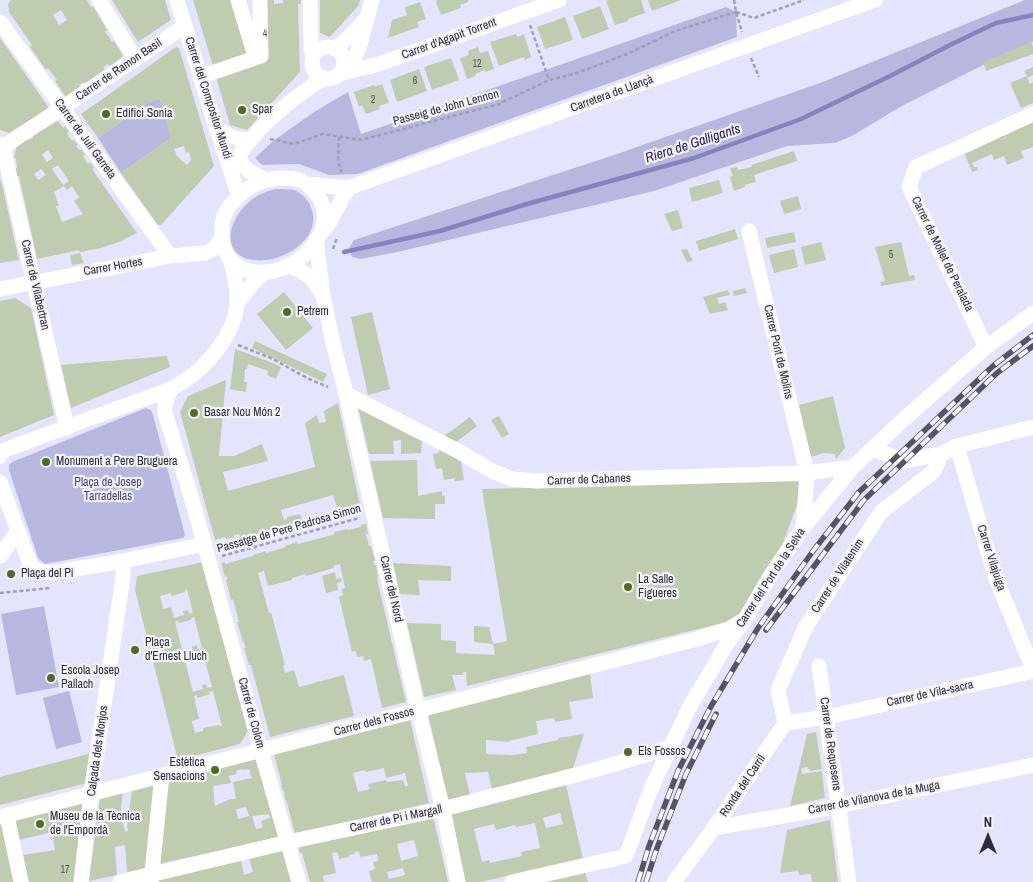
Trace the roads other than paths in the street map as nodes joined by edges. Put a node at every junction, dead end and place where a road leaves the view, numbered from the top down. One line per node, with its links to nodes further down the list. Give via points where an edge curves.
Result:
1 (99, 0): 14 (street)
2 (178, 0): 11 (street, Carrer del Compositor Mundi)
3 (238, 0): 15 (street)
4 (260, 0): 15 (street, via 260,56)
5 (310, 0): 13 (street)
6 (372, 0): 9 (street)
7 (559, 0): 16 (street, Carrer d'Agapit Torrent, via 379,64)
8 (875, 0): 25 (street, Carretera de Llançà)
9 (367, 17): 12 (street); 16 (street, via 354,59)
10 (0, 22): 18 (street, Carrer de Juli Garreta)
11 (185, 26): 14 (street, Carrer de Ramon Basil); 17 (street, Carrer del Compositor Mundi)
12 (335, 48): 13 (street, via 322,48); 16 (street, via 344,60)
13 (313, 57): 16 (street, via 312,66 320,76)
14 (135, 58): 18 (street, Carrer de Ramon Basil)
15 (256, 58): 17 (street)
16 (335, 74): 21 (street, via 295,97)
17 (200, 77): 20 (street, Carrer del Compositor Mundi)
18 (63, 108): 22 (street, Carrer de Ramon Basil); 30 (street, Carrer de Juli Garreta)
19 (1033, 114): 39 (street, Carrer de Mollet de Peralada, via 916,168 909,187)
20 (216, 127): 21 (street, via 234,138); 26 (street, Carrer del Compositor Mundi)
21 (253, 138): 23 (street, via 240,159 250,172)
22 (2, 146): 34 (street, Carrer de Vilabertran)
23 (266, 180): 24 (street, via 291,178); 26 (street)
24 (307, 184): 25 (street, Carretera de Llançà); 28 (street, via 316,193 324,210)
25 (348, 188): 28 (street)
26 (239, 196): 29 (street, via 225,213)
27 (749, 231): 51 (street, Carrer Pont de Molins)
28 (319, 236): 32 (street, via 304,256); 36 (street, Carrer del Nord)
29 (221, 239): 30 (street, Carrer Hortes, via 214,249 205,253); 31 (street)
30 (170, 256): 34 (street, Carrer Hortes)
31 (231, 261): 33 (street, via 249,271); 37 (street)
32 (289, 266): 33 (street); 36 (street, Carrer del Nord, via 308,274)
33 (264, 272): 37 (street)
34 (34, 282): 35 (street, Carrer Hortes); 45 (street, Carrer de Vilabertran)
35 (0, 288)
36 (323, 296): 41 (street, Carrer del Nord)
37 (237, 304): 40 (street, via 223,343 199,371)
38 (1033, 313): 39 (street, Carrer del Port de la Selva)
39 (986, 347): 47 (street, Carrer del Port de la Selva)
40 (171, 389): 42 (street); 43 (street)
41 (345, 389): 51 (street, Carrer de Cabanes, via 492,471 512,478 537,481); 61 (street, Carrer del Nord)
42 (137, 401): 43 (street, via 150,402); 45 (street)
43 (165, 413): 55 (street)
44 (1033, 427): 46 (street)
45 (66, 428): 48 (street)
46 (957, 446): 49 (street); 60 (street, Carrer Vilajuiga, via 995,576)
47 (873, 449): 49 (street, via 904,461); 50 (street, Carrer del Port de la Selva)
48 (1, 453)
49 (941, 454): 63 (street, Carrer de Vilatenim, via 934,471 881,512 804,628 778,690)
50 (853, 467): 51 (street, Carrer de Cabanes); 53 (street, Carrer del Port de la Selva)
51 (806, 473): 53 (street, Carrer Pont de Molins)
52 (0, 482): 54 (street)
53 (803, 528): 58 (street, Carrer del Port de la Selva)
54 (18, 531): 56 (street); 57 (street, via 32,569 50,573)
55 (204, 544): 57 (street); 65 (street, Carrer de Colom)
56 (0, 556)
57 (124, 561): 68 (street, Calçada dels Monjos)
58 (746, 619): 61 (street, Carrer dels Fossos, via 729,629 697,639); 64 (street, Carrer del Port de la Selva, via 725,647 689,708)
59 (819, 666): 62 (street, Carrer de Requesens)
60 (1033, 670): 62 (street, Carrer de Vila-sacra)
61 (418, 710): 65 (street, Carrer dels Fossos); 70 (street, Carrer del Nord)
62 (827, 717): 63 (street); 69 (street, Carrer de Requesens)
63 (786, 722): 72 (street, Ronda del Carril)
64 (670, 748): 70 (street, Carrer de Pi i Margall); 80 (street, Carrer del Port de la Selva, via 626,856)
65 (261, 751): 67 (street, Carrer dels Fossos); 73 (street, Carrer de Colom)
66 (1033, 765): 69 (street, Carrer de Vilanova de la Muga)
67 (162, 775): 68 (street, Carrer dels Fossos); 74 (street)
68 (91, 793): 71 (street, Carrer dels Fossos); 76 (street, Calçada dels Monjos)
69 (838, 806): 72 (street, Carrer de Vilanova de la Muga); 82 (street, Carrer de Requesens)
70 (443, 809): 73 (street, Carrer de Pi i Margall); 79 (street, Carrer del Nord)
71 (4, 816): 75 (street)
72 (714, 828): 81 (street, Ronda del Carril)
73 (288, 842): 74 (street, Carrer de Pi i Margall); 78 (street, Carrer de Colom)
74 (151, 878): 77 (street, Carrer de Pi i Margall)
75 (21, 882)
76 (81, 882)
77 (120, 882)
78 (299, 882)
79 (458, 882)
80 (512, 882)
81 (674, 882)
82 (849, 882)

